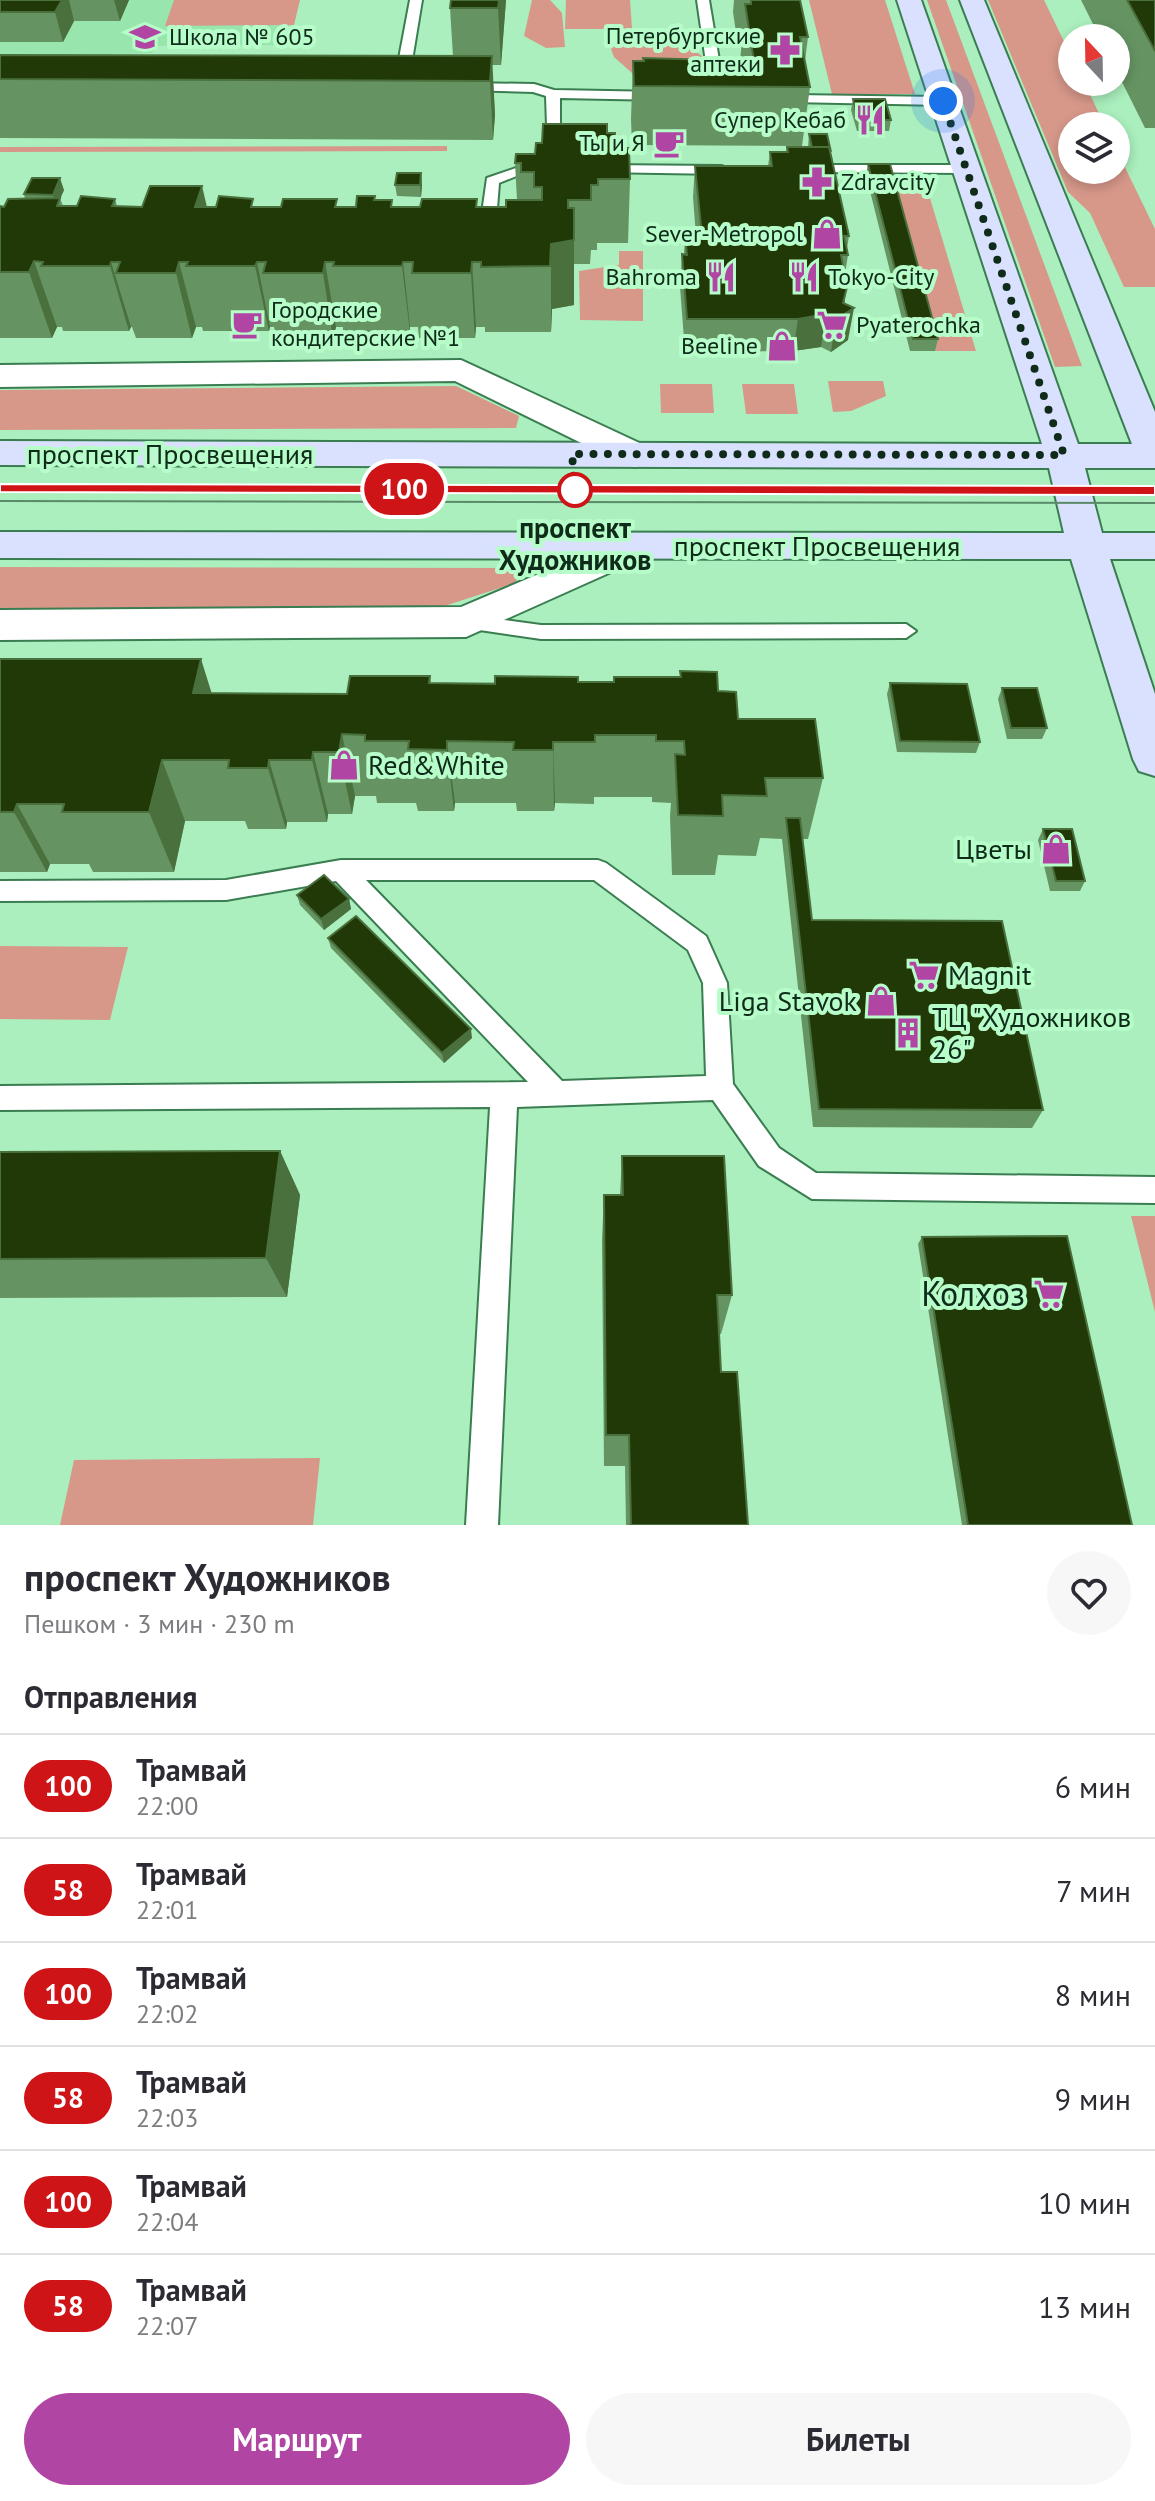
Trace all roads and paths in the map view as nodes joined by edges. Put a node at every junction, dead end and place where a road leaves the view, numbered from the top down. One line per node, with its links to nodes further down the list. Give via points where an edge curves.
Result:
1 (416, 0): 5 (lane)
2 (703, 0): 9 (lane)
3 (909, 0): 11 (street)
4 (972, 0): 21 (street)
5 (400, 86)
6 (445, 87): 7 (lane, via 534,88)
7 (553, 94): 8 (lane); 16 (lane, via 557,160 492,181 486,239)
8 (673, 96)
9 (718, 97)
10 (794, 99): 11 (lane)
11 (943, 101): 14 (street)
12 (586, 169): 15 (lane)
13 (786, 169): 14 (lane)
14 (967, 169): 20 (street)
15 (740, 170)
16 (471, 239)
17 (0, 376): 19 (street, via 461,370)
18 (0, 453): 19 (street, проспект Просвещения)
19 (635, 455): 20 (street, проспект Просвещения)
20 (1064, 455): 21 (street, проспект Просвещения); 24 (street)
21 (1155, 456)
22 (0, 545): 23 (street, проспект Просвещения)
23 (635, 546): 24 (street, проспект Просвещения); 26 (street)
24 (1086, 546): 25 (street, проспект Просвещения); 29 (street)
25 (1155, 546)
26 (466, 622): 27 (street); 28 (lane, via 541,632)
27 (0, 625)
28 (906, 631)
29 (1155, 759)
30 (341, 870): 31 (lane, via 226,890); 32 (lane, via 598,870 697,943 715,983); 33 (lane)
31 (0, 891)
32 (720, 1088): 33 (lane); 36 (lane, via 769,1157 812,1186)
33 (556, 1093): 34 (lane)
34 (504, 1095): 35 (lane); 37 (lane)
35 (0, 1098)
36 (1155, 1190)
37 (482, 1525)

